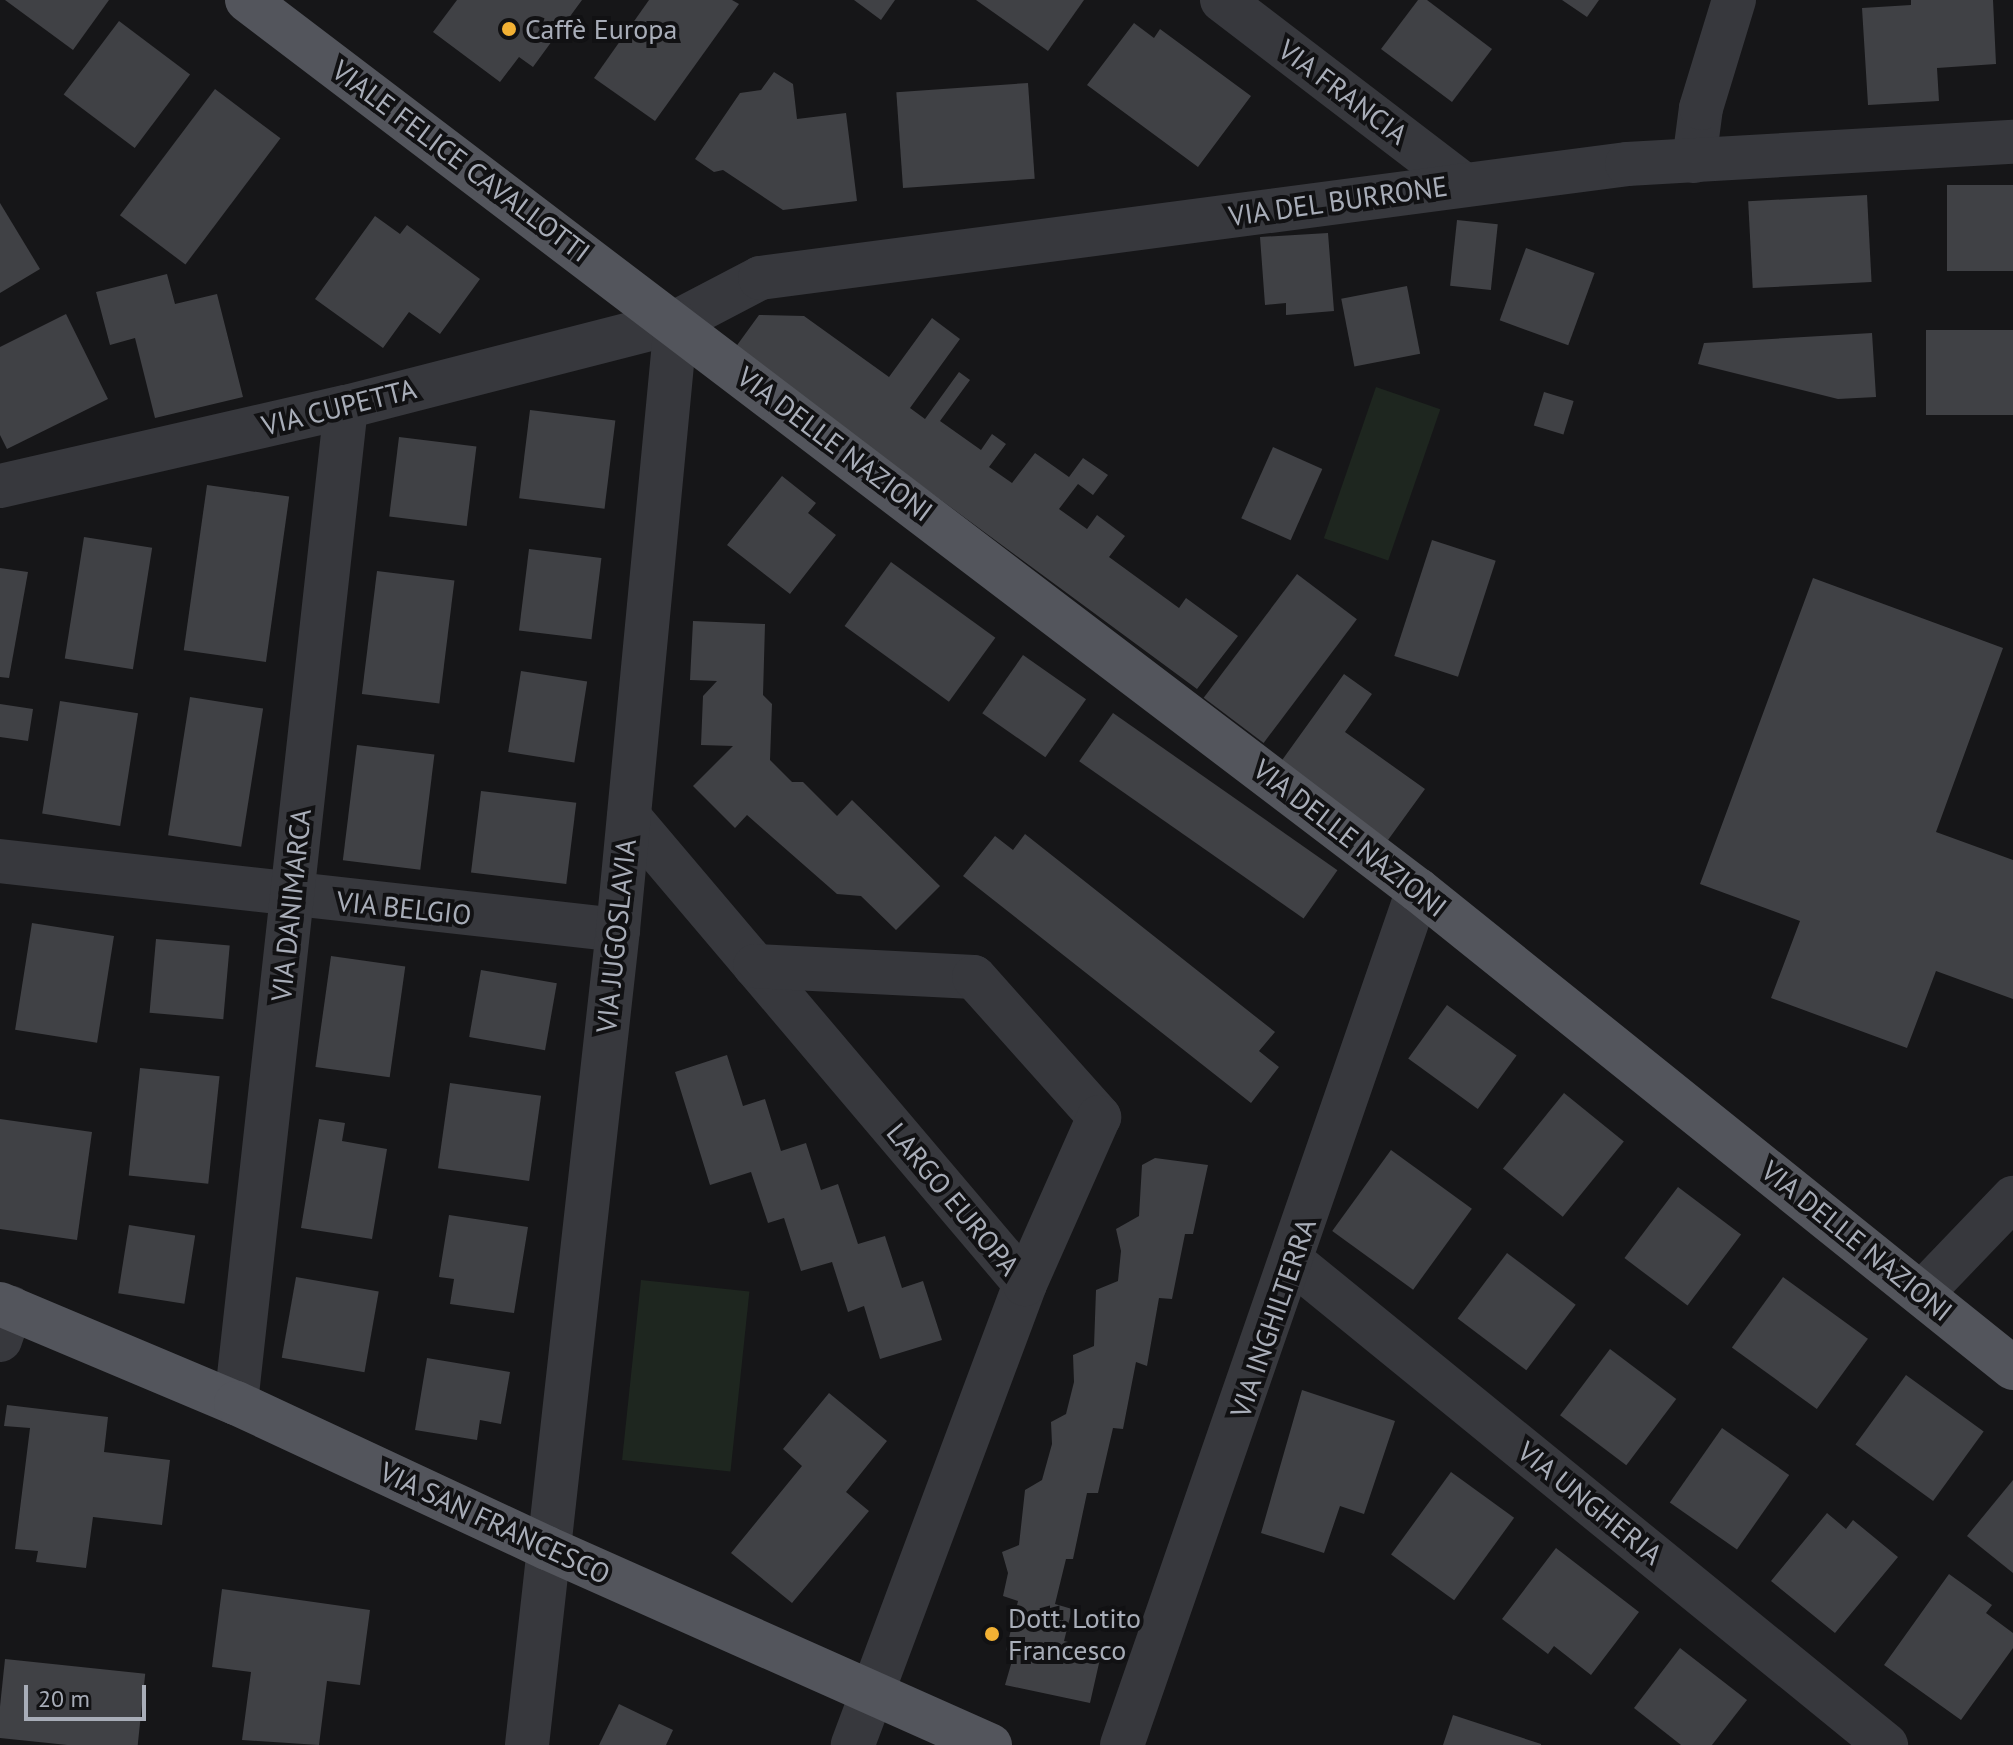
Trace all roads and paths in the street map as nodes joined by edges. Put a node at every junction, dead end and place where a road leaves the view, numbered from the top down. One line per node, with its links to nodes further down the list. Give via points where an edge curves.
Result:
1 (247, 0): 7 (main road, VIALE FELICE CAVALLOTTI)
2 (1222, 0): 6 (street, VIA FRANCIA)
3 (1734, 0): 5 (street, via 1701,108)
4 (2013, 142): 5 (street, VIA DEL BURRONE)
5 (1694, 161): 6 (street, VIA DEL BURRONE)
6 (1463, 184): 7 (street, VIA DEL BURRONE, via 760,278)
7 (676, 322): 8 (street, VIA CUPETTA); 10 (street, VIA JUGOSLAVIA); 12 (main road, VIA DELLE NAZIONI)
8 (346, 407): 9 (street, VIA CUPETTA); 13 (street, VIA DANIMARCA)
9 (0, 486)
10 (629, 817): 14 (street, VIA JUGOSLAVIA); 15 (street, LARGO EUROPA)
11 (0, 861): 13 (street, VIA BELGIO)
12 (1418, 890): 17 (street, VIA INGHILTERRA); 19 (main road, VIA DELLE NAZIONI)
13 (292, 896): 14 (street, VIA BELGIO); 22 (street, VIA DANIMARCA)
14 (618, 930): 23 (street, VIA JUGOSLAVIA)
15 (755, 966): 18 (street, LARGO EUROPA); 18 (street, via 974,977 1099,1117)
16 (2013, 1198): 19 (street)
17 (1293, 1262): 28 (street, VIA INGHILTERRA); 29 (street, VIA UNGHERIA)
18 (1025, 1284): 24 (street, LARGO EUROPA)
19 (1922, 1293): 21 (main road, VIA DELLE NAZIONI)
20 (4, 1318): 22 (main road, VIA SAN FRANCESCO)
21 (2013, 1368)
22 (236, 1403): 23 (main road, VIA SAN FRANCESCO)
23 (547, 1548): 24 (main road, VIA SAN FRANCESCO); 26 (street, VIA JUGOSLAVIA)
24 (873, 1694): 25 (main road, VIA SAN FRANCESCO); 27 (street, LARGO EUROPA)
25 (970, 1742)
26 (527, 1745)
27 (853, 1745)
28 (1122, 1745)
29 (1886, 1745)

